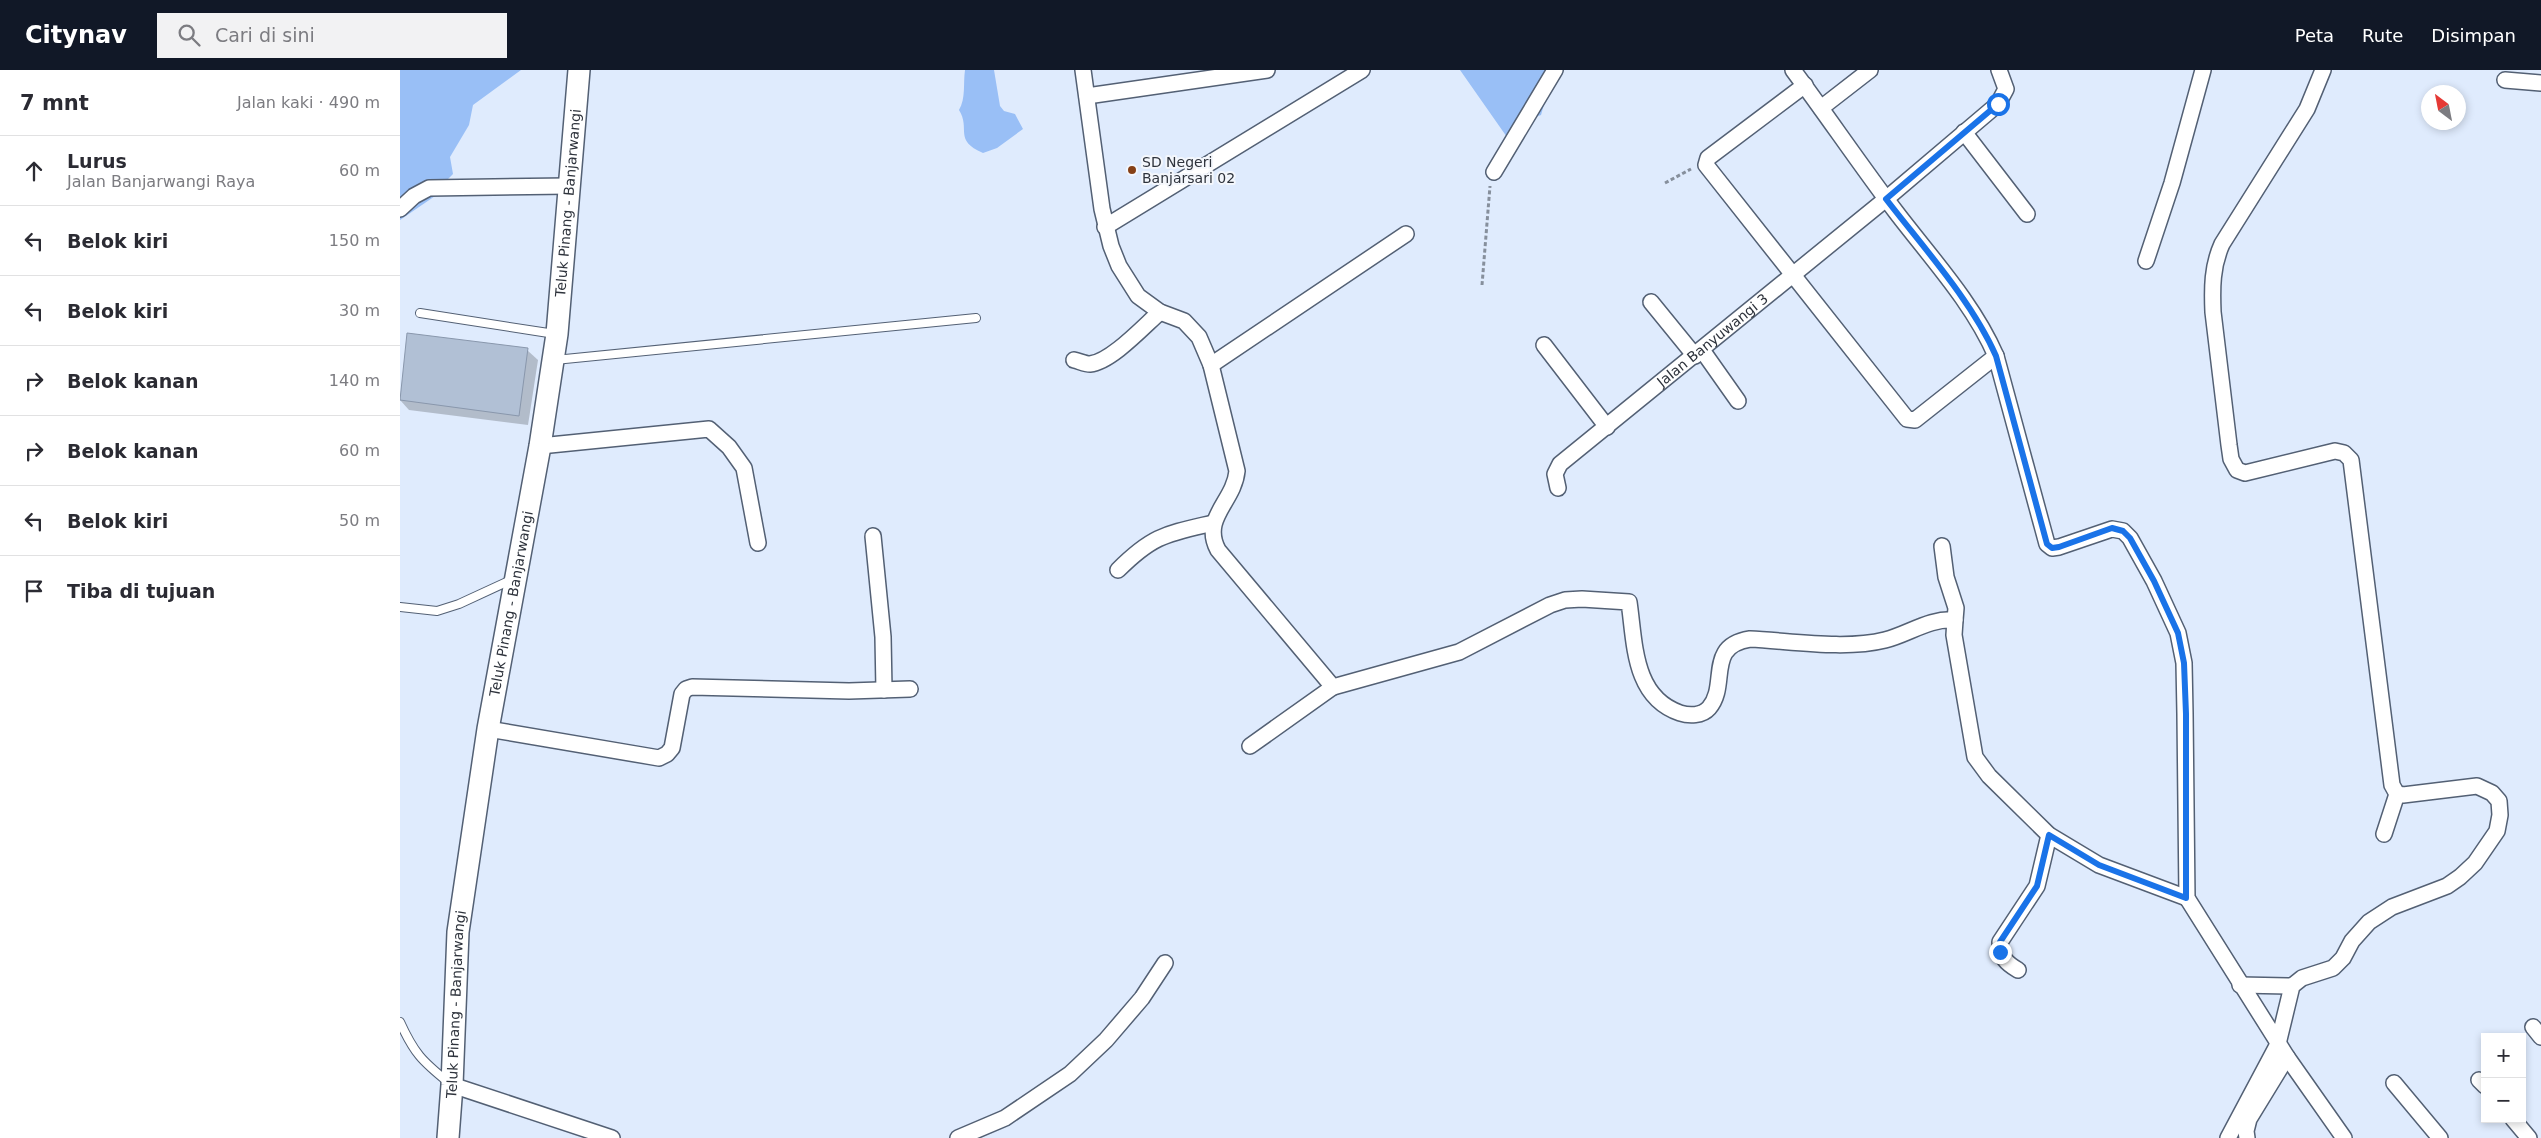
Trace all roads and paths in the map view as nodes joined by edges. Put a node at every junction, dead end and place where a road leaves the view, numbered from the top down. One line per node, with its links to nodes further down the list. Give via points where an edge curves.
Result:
1 (579, 70): 20 (main road, Teluk Pinang - Banjarwangi)
2 (1083, 70): 14 (street)
3 (1267, 70): 14 (street)
4 (1362, 70): 24 (street)
5 (1555, 70): 18 (street)
6 (1793, 70): 13 (street)
7 (1870, 70): 15 (street)
8 (1999, 70): 16 (street, Jalan Banyuwangi 3, via 2006,89 2003,97)
9 (2203, 70): 26 (street, via 2172,183)
10 (2323, 70): 57 (street, via 2308,109 2222,244 2215,260 2213,312 2231,460 2236,470 2245,473 2335,452 2344,452 2351,460 2392,785)
11 (2505, 80): 12 (street)
12 (2541, 83)
13 (1805, 85): 15 (street); 17 (street)
14 (1086, 96): 24 (street)
15 (1821, 108): 21 (street)
16 (1964, 132): 21 (street, Jalan Banyuwangi 3); 23 (street)
17 (1706, 161): 19 (path); 27 (street)
18 (1494, 172): 28 (path)
19 (1665, 183)
20 (569, 186): 22 (street, via 429,188); 33 (main road, Teluk Pinang - Banjarwangi)
21 (1886, 199): 27 (street, Jalan Banyuwangi 3); 36 (street, via 1973,313)
22 (400, 209)
23 (2028, 214)
24 (1105, 227): 30 (street, via 1119,266 1130,285 1138,296)
25 (1406, 234): 39 (street)
26 (2146, 261)
27 (1793, 276): 35 (street, Jalan Banyuwangi 3); 36 (street, via 1910,421)
28 (1482, 285)
29 (1651, 302): 35 (street)
30 (1160, 312): 38 (street, via 1135,336 1099,361 1088,364); 39 (street, via 1184,321 1192,328)
31 (420, 313): 33 (lane)
32 (976, 318): 37 (lane)
33 (556, 334): 37 (main road, Teluk Pinang - Banjarwangi)
34 (1544, 345): 41 (street)
35 (1698, 353): 40 (street); 41 (street, Jalan Banyuwangi 3)
36 (1996, 356): 60 (street, via 2047,544 2052,548 2059,547 2112,528 2123,531 2154,581 2178,633 2184,663)
37 (553, 360): 42 (main road, Teluk Pinang - Banjarwangi)
38 (1074, 360)
39 (1211, 364): 44 (street, via 1237,471 1236,482)
40 (1738, 401)
41 (1607, 427): 43 (street, Jalan Banyuwangi 3, via 1560,464 1555,474)
42 (540, 446): 46 (street, via 709,429 729,447 744,468); 49 (main road, Teluk Pinang - Banjarwangi)
43 (1558, 488)
44 (1213, 523): 48 (street, via 1168,533 1150,541); 52 (street, via 1212,533 1218,550)
45 (873, 536): 54 (street, via 883,637)
46 (758, 544)
47 (1942, 546): 51 (street, via 1946,577 1956,608)
48 (1118, 570)
49 (515, 578): 50 (lane, via 437,611); 55 (main road, Teluk Pinang - Banjarwangi)
50 (400, 607)
51 (1955, 620): 52 (street, via 1942,619 1886,640 1856,644 1738,641 1721,661 1715,697 1709,709 1700,714 1688,715 1668,709 1650,693 1641,676 1629,602 1582,599 1550,605 1459,652); 59 (street, via 1954,635 1975,757 1989,776)
52 (1333, 687): 56 (street)
53 (910, 689): 54 (street)
54 (884, 690): 55 (street, via 692,687 682,694 672,748 659,758)
55 (488, 729): 69 (main road, Teluk Pinang - Banjarwangi, via 458,932)
56 (1250, 746)
57 (2397, 794): 58 (street); 64 (street, via 2477,786 2492,793 2499,801 2497,831 2475,863 2460,877 2447,886 2392,907 2369,922 2334,968 2302,978)
58 (2384, 834)
59 (2049, 835): 60 (street, via 2099,865); 62 (street, via 2037,886 2000,942 2000,952 2006,963)
60 (2186, 898): 63 (street)
61 (1165, 962): 73 (street, via 1142,998 1106,1040 1070,1074 1005,1118)
62 (2018, 970)
63 (2240, 985): 64 (street); 66 (street)
64 (2292, 986): 66 (street)
65 (400, 1022): 69 (lane, via 412,1048)
66 (2278, 1044): 67 (street); 74 (street)
67 (2287, 1057): 75 (street, via 2249,1120); 76 (street)
68 (2394, 1083): 77 (street)
69 (452, 1085): 71 (main road, Teluk Pinang - Banjarwangi); 72 (street)
70 (2516, 1123): 78 (street)
71 (448, 1138)
72 (612, 1138)
73 (958, 1138)
74 (2228, 1138)
75 (2248, 1138)
76 (2344, 1138)
77 (2440, 1138)
78 (2529, 1138)

